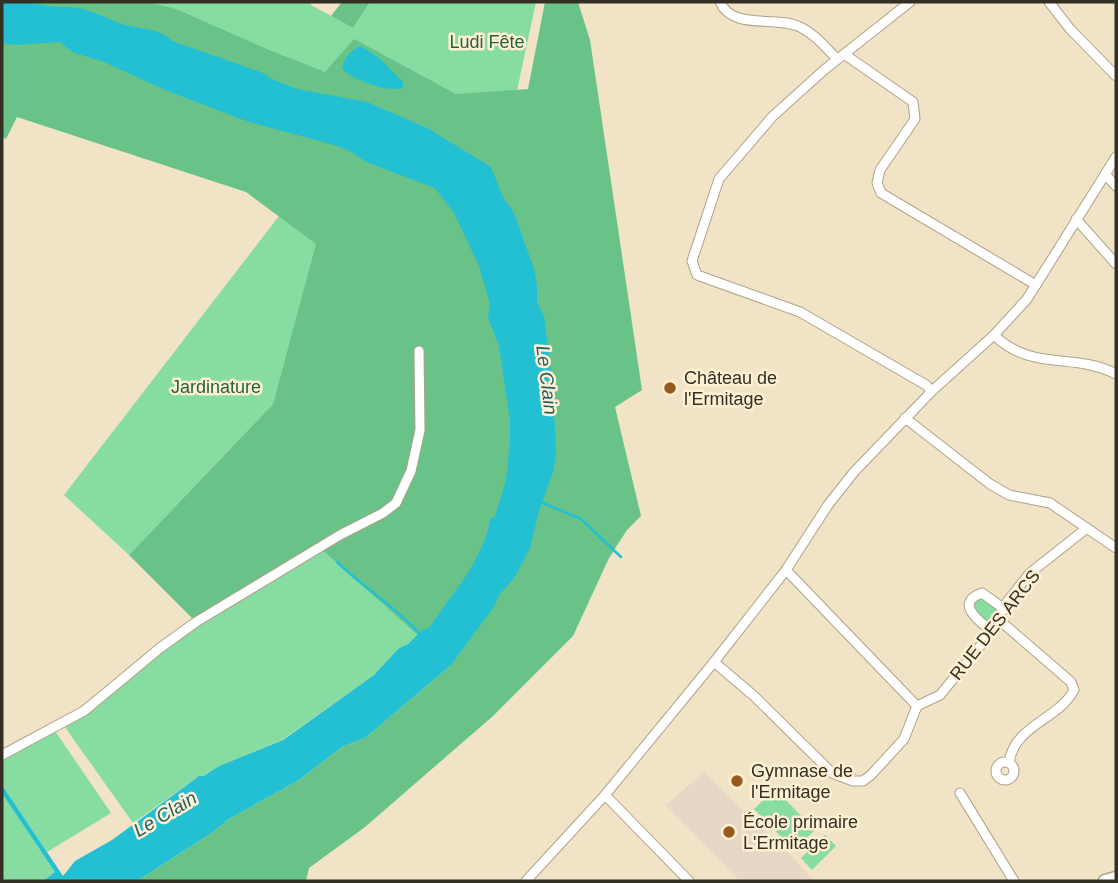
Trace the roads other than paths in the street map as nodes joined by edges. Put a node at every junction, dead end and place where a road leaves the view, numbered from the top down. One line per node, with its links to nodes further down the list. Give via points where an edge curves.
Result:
1 (720, 2): 4 (street, via 737,18 798,25)
2 (910, 2): 4 (street)
3 (1049, 2): 5 (street)
4 (841, 56): 11 (street, via 913,102 915,119 880,170 877,183 881,193); 15 (street, via 772,117 719,179 692,261 697,275 800,312)
5 (1116, 76)
6 (1116, 157): 7 (street)
7 (1105, 174): 8 (street); 9 (street)
8 (1116, 186)
9 (1076, 219): 10 (street); 11 (street)
10 (1116, 264)
11 (1037, 285): 12 (street)
12 (994, 335): 14 (street, via 1021,355 1092,365); 15 (street)
13 (419, 351): 25 (street, via 420,430 411,471 396,503 185,629 83,711)
14 (1116, 374)
15 (932, 391): 16 (street)
16 (905, 418): 17 (street, via 990,484 1009,495 1051,503); 19 (street, via 835,497)
17 (1087, 527): 18 (street); 20 (street, RUE DES ARCS, via 1030,573)
18 (1116, 548)
19 (786, 569): 23 (street); 24 (street)
20 (1003, 608): 21 (street, RUE DES ARCS); 22 (street, via 982,593 970,602 971,613)
21 (997, 618): 22 (street, RUE DES ARCS); 26 (street, via 1071,682 1074,690 1024,733 1012,748)
22 (991, 631): 24 (street, RUE DES ARCS, via 940,695)
23 (714, 662): 24 (street, via 832,774 848,780 863,780 874,772 904,739); 28 (street)
24 (917, 706)
25 (2, 755)
26 (1009, 763)
27 (960, 793): 32 (street)
28 (605, 794): 30 (street); 31 (street)
29 (1116, 878): 33 (street)
30 (526, 881)
31 (689, 881)
32 (1014, 881)
33 (1105, 881)

